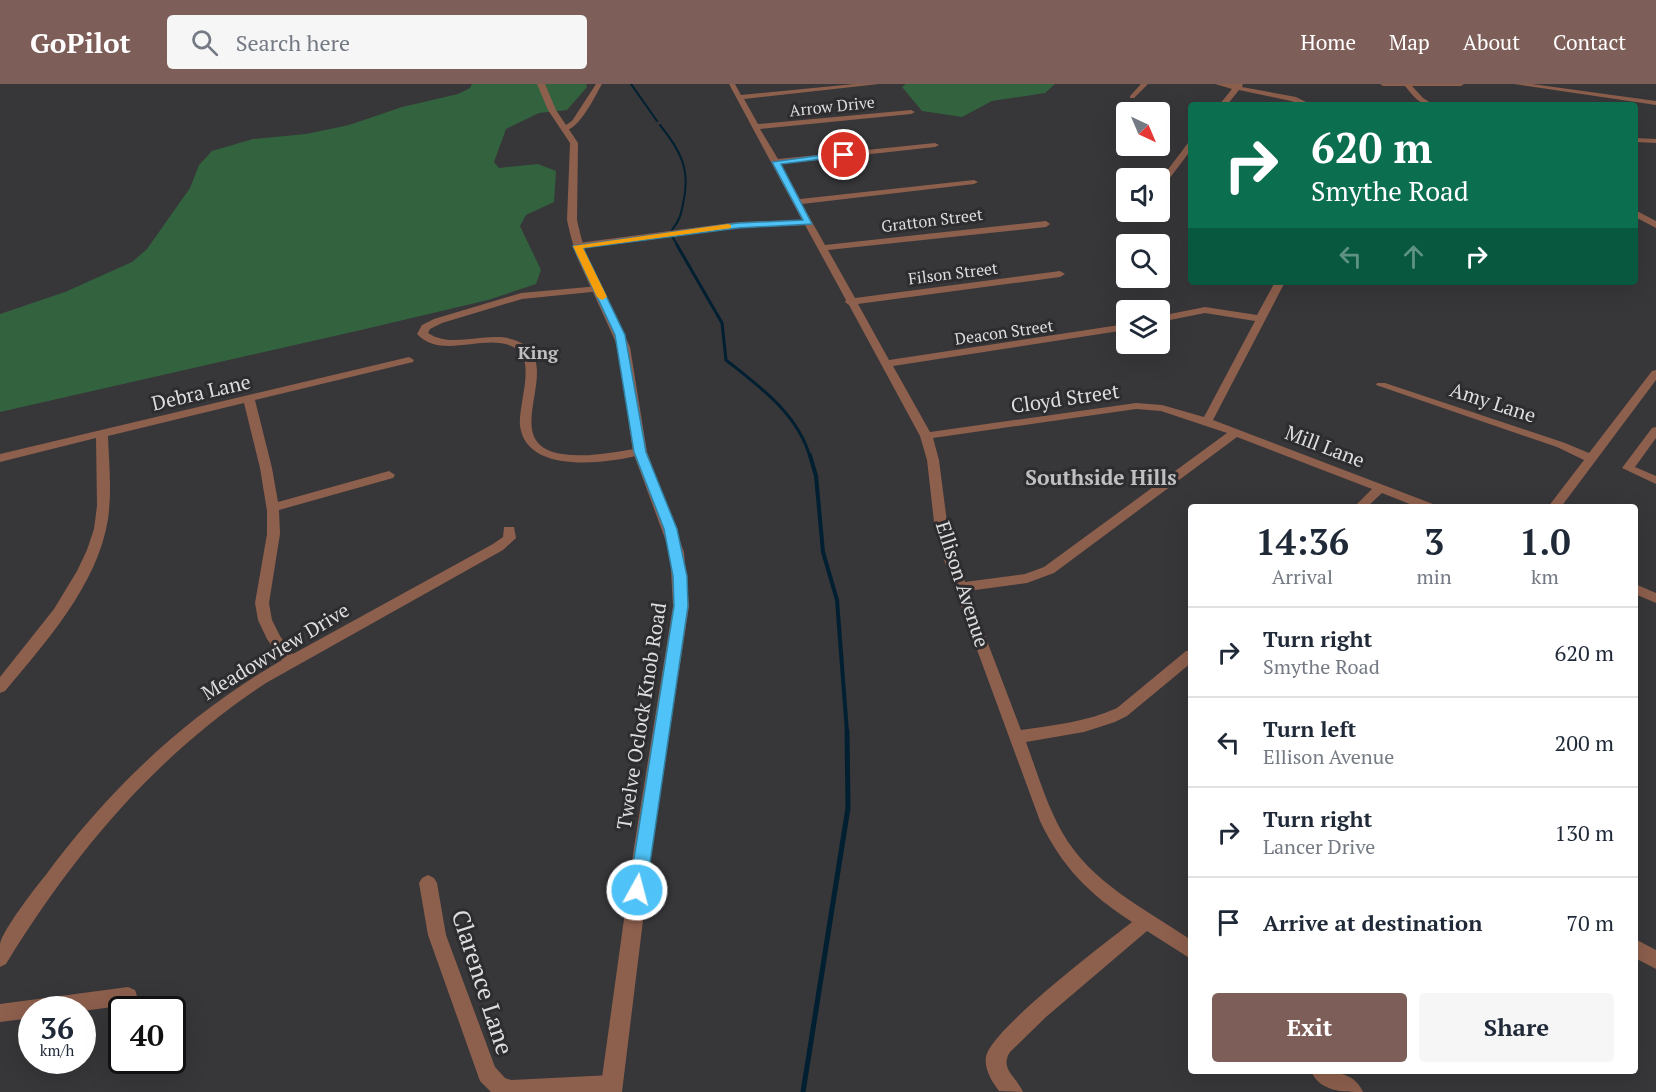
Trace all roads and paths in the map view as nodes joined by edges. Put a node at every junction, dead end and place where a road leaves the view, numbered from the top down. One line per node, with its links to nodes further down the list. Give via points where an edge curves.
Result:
1 (541, 84): 22 (street, Twelve Oclock Knob Road, via 552,110)
2 (599, 84): 22 (street, via 575,122)
3 (732, 84): 14 (street, Ellison Avenue)
4 (876, 84): 11 (street)
5 (1145, 84): 15 (street)
6 (1218, 84): 12 (street)
7 (1383, 84): 10 (street)
8 (1461, 84): 10 (street)
9 (1517, 84): 13 (street)
10 (1408, 85): 18 (street)
11 (821, 86): 14 (street)
12 (1238, 86): 16 (street); 17 (street)
13 (1576, 91): 19 (street)
14 (739, 97): 21 (street, Ellison Avenue)
15 (1132, 97)
16 (1225, 102)
17 (1300, 102)
18 (1424, 102)
19 (1656, 103)
20 (911, 112): 21 (street, Arrow Drive)
21 (756, 127): 27 (street, Ellison Avenue)
22 (566, 129): 35 (street, Twelve Oclock Knob Road, via 574,143 572,220)
23 (1638, 140): 24 (street)
24 (1656, 141)
25 (935, 145): 27 (street)
26 (1188, 149): 28 (street)
27 (776, 162): 30 (street, Ellison Avenue)
28 (1170, 172)
29 (974, 182): 30 (street)
30 (796, 202): 32 (street, Ellison Avenue)
31 (1638, 215): 34 (street)
32 (809, 222): 35 (street, via 738,225); 36 (street, Ellison Avenue)
33 (1046, 224): 36 (street, Gratton Street)
34 (1656, 225)
35 (578, 246): 39 (street, Twelve Oclock Knob Road)
36 (822, 248): 40 (street, Ellison Avenue)
37 (1060, 274): 40 (street, Filson Street)
38 (1278, 285): 42 (street)
39 (599, 289): 54 (street, Twelve Oclock Knob Road, via 624,347); 54 (street, via 521,296 438,321 422,334 436,341 498,341 524,349 531,360 525,423 533,443 547,454 565,458)
40 (850, 302): 45 (street, Ellison Avenue)
41 (1170, 317): 42 (street, via 1205,310)
42 (1261, 319): 49 (street)
43 (1116, 329): 45 (street, Deacon Street)
44 (410, 360): 48 (street, Debra Lane)
45 (885, 364): 53 (street, Ellison Avenue)
46 (1656, 374): 56 (street)
47 (1381, 385): 56 (street, Amy Lane)
48 (249, 399): 52 (street, Debra Lane); 63 (street)
49 (1207, 421): 51 (street, Mill Lane); 53 (street, Cloyd Street, via 1162,408 1118,407)
50 (1656, 430): 58 (street, via 1628,468)
51 (1236, 432): 59 (street, Mill Lane); 65 (street, via 1049,570 1027,578)
52 (102, 433): 55 (street, Debra Lane); 70 (street, via 102,516 94,549 56,614)
53 (926, 436): 65 (street, Ellison Avenue, via 935,463 942,531)
54 (640, 452): 81 (street, Twelve Oclock Knob Road, via 677,552 681,606)
55 (0, 458)
56 (1590, 458): 62 (street)
57 (389, 475): 63 (street)
58 (1656, 480)
59 (1381, 488): 60 (street); 61 (street, Mill Lane)
60 (1363, 504)
61 (1421, 504)
62 (1556, 504)
63 (273, 508): 69 (street, via 273,533 261,604 267,629)
64 (509, 530): 69 (street, Meadowview Drive, via 510,538 498,547)
65 (962, 587): 71 (street, Ellison Avenue)
66 (1638, 590): 67 (street)
67 (1656, 598)
68 (1188, 658): 71 (street, via 1109,719)
69 (291, 661): 76 (street, Meadowview Drive, via 212,712 152,764 78,848)
70 (0, 687)
71 (1017, 737): 73 (street, Ellison Avenue, via 1046,814 1070,858 1105,893)
72 (428, 883): 81 (street, Clarence Lane, via 437,935 489,1077 511,1090)
73 (1146, 921): 74 (street, Ellison Avenue); 82 (street, via 1001,1048 996,1067)
74 (1188, 948)
75 (1638, 950): 77 (street)
76 (0, 958)
77 (1656, 960)
78 (108, 999): 79 (street)
79 (0, 1013)
80 (1326, 1074): 83 (street)
81 (611, 1088)
82 (1013, 1092)
83 (1353, 1092)

